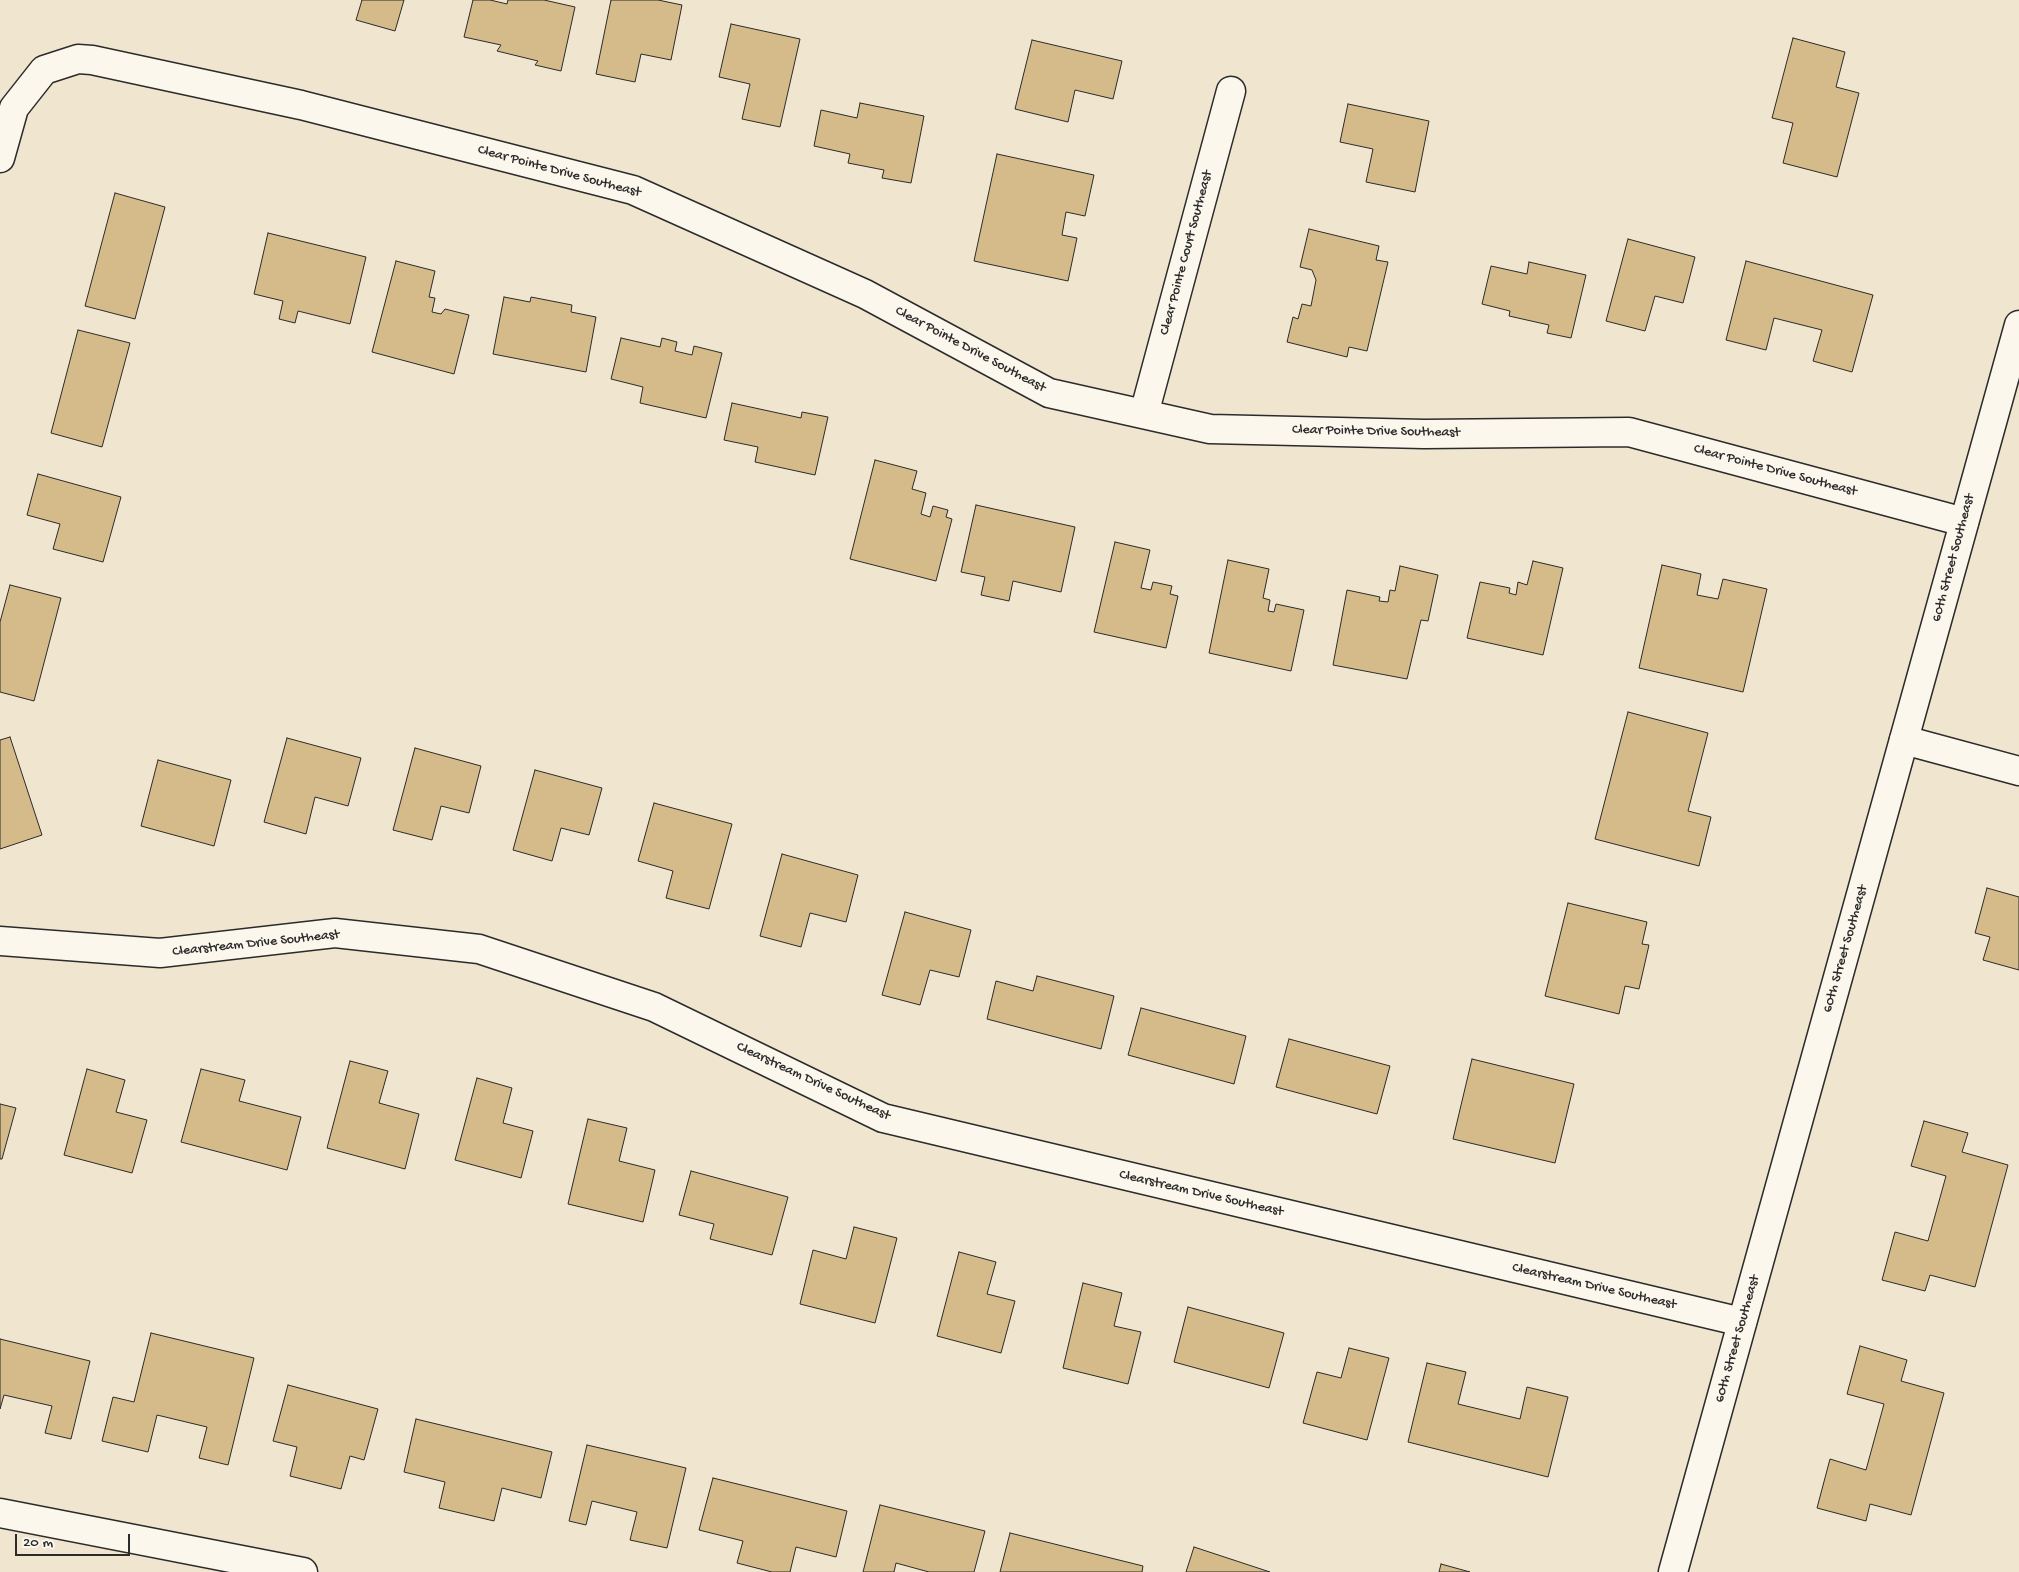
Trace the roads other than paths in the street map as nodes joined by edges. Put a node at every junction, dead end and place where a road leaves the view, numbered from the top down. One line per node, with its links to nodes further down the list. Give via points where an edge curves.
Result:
1 (1230, 92): 4 (street, Clear Pointe Court Southeast)
2 (0, 158): 4 (street, Clear Pointe Drive Southeast, via 14,108 44,70 78,59 301,105 633,190 866,294 1049,393)
3 (2019, 325): 5 (street, 60th Street Southeast)
4 (1144, 414): 5 (street, Clear Pointe Drive Southeast, via 1210,430 1424,434 1629,432)
5 (1964, 522): 6 (street, 60th Street Southeast)
6 (1904, 740): 7 (street); 9 (street, 60th Street Southeast)
7 (2019, 771)
8 (0, 941): 9 (street, Clearstream Drive Southeast, via 160,954 334,933 479,949 654,1007 883,1118)
9 (1742, 1322): 12 (street, 60th Street Southeast)
10 (0, 1512): 11 (street)
11 (303, 1572)
12 (1673, 1572)

